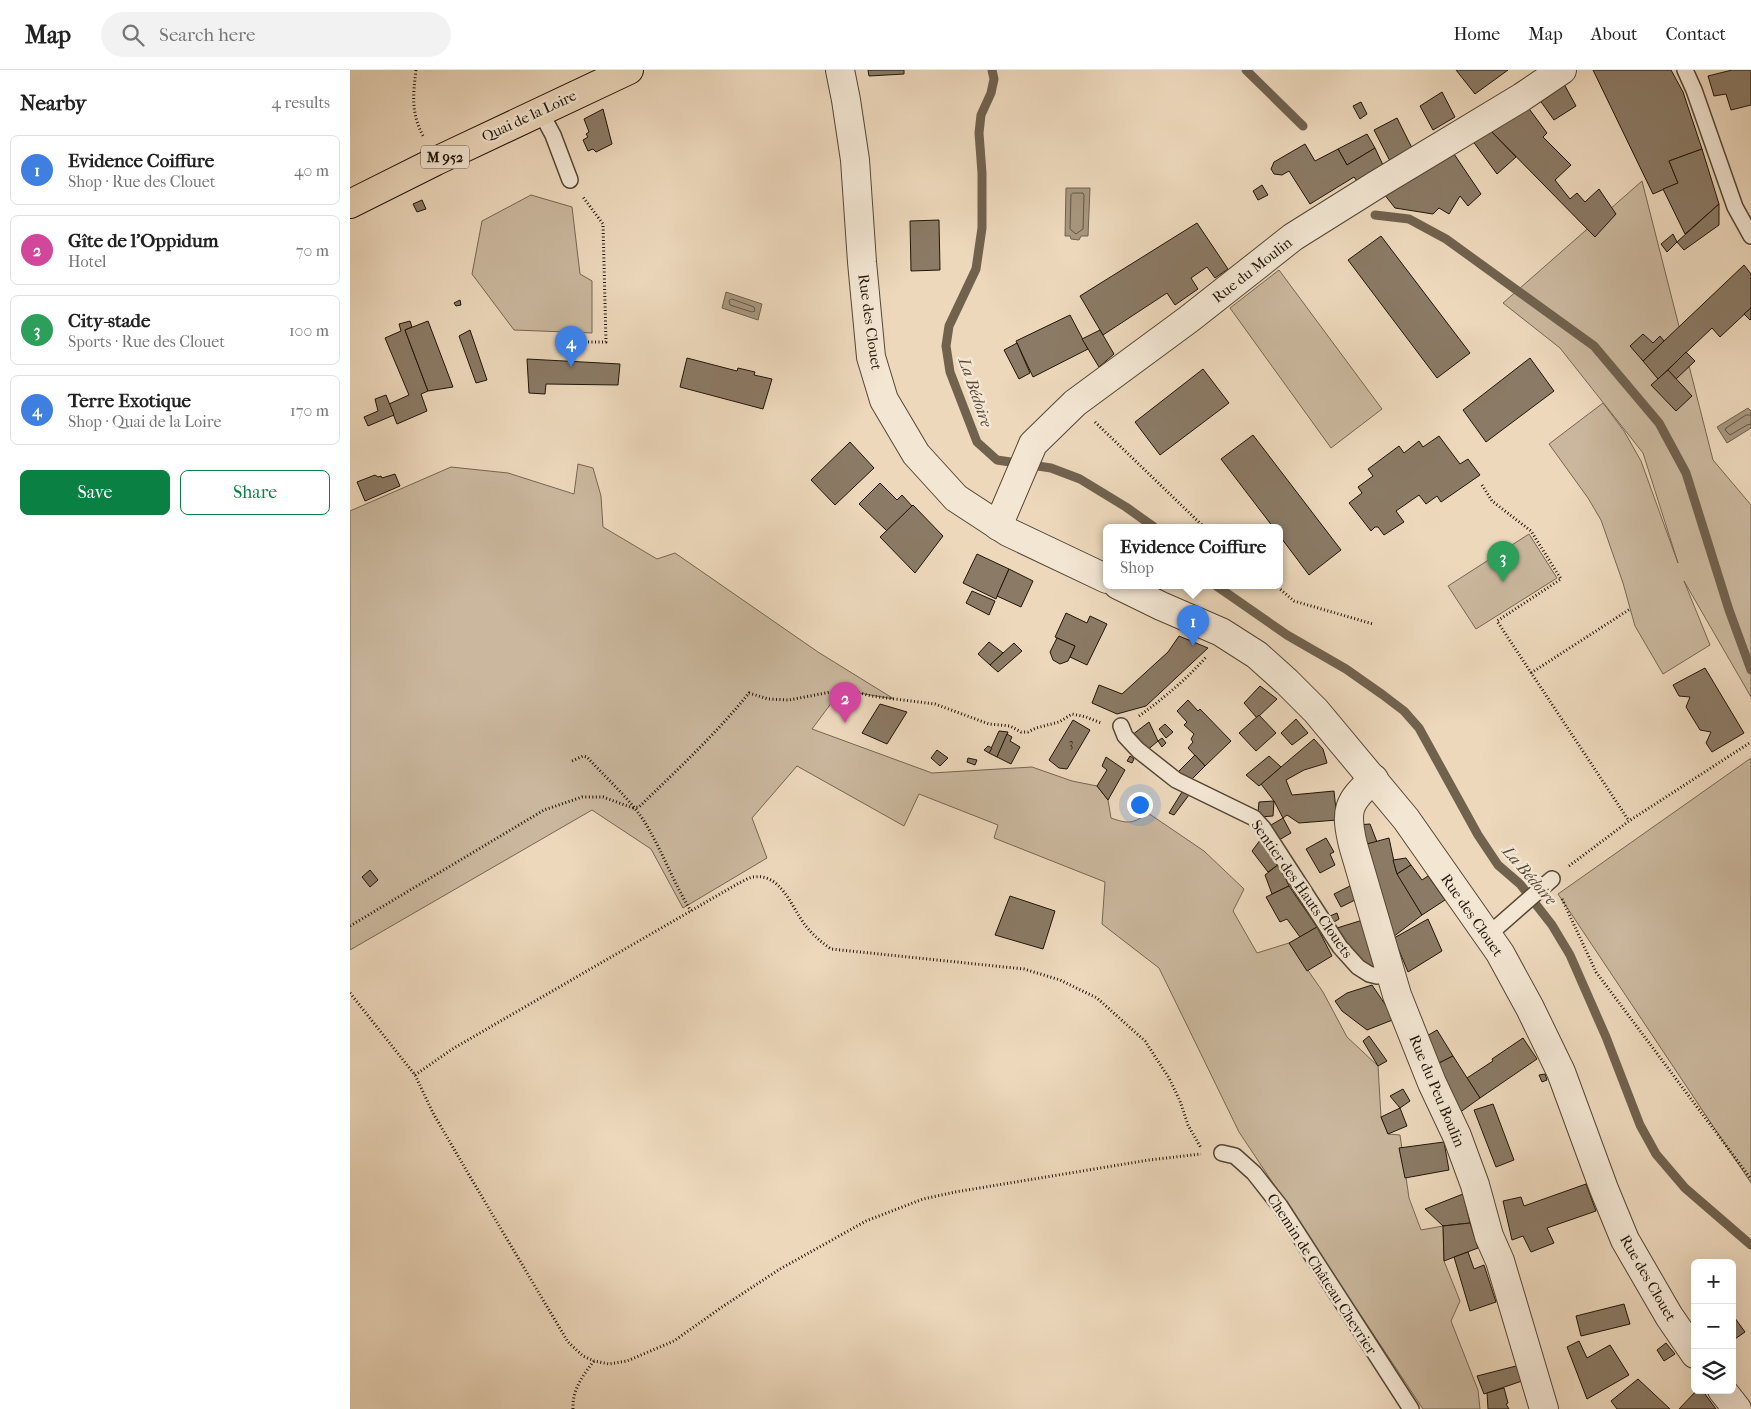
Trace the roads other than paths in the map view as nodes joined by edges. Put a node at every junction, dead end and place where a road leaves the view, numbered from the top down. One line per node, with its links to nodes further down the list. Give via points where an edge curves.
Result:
1 (628, 70): 5 (main road, Quai de la Loire / M 952)
2 (840, 70): 9 (street, Rue des Clouet, via 855,160 871,357 884,400 916,454 956,498)
3 (1562, 70): 9 (street, Rue du Moulin, via 1293,237 1075,403 1033,444)
4 (1684, 70): 8 (lane, via 1735,207)
5 (540, 111): 6 (lane); 7 (main road, Quai de la Loire / M 952)
6 (570, 180)
7 (350, 204)
8 (1751, 236)
9 (998, 526): 10 (street, Rue des Clouet)
10 (1103, 577)
11 (1126, 589): 13 (street, Rue des Clouet, via 1221,632 1256,655 1316,711)
12 (1121, 726): 16 (lane, Sentier des Hauts Clouets, via 1125,736 1138,750 1176,780 1254,818 1264,828 1340,947 1369,974 1377,976)
13 (1374, 779): 15 (street, Rue des Clouet, via 1406,819); 16 (street, Rue du Peu Boulin, via 1355,796 1349,828)
14 (1552, 879): 15 (lane)
15 (1487, 936): 18 (street, Rue des Clouet, via 1500,953 1550,1047 1625,1240)
16 (1390, 972): 21 (street, Rue du Peu Boulin, via 1475,1185)
17 (1222, 1153): 20 (lane, Chemin de Château Chevrier, via 1235,1156 1254,1173 1280,1206)
18 (1692, 1349)
19 (1725, 1394): 22 (street)
20 (1411, 1409)
21 (1544, 1409)
22 (1737, 1409)

